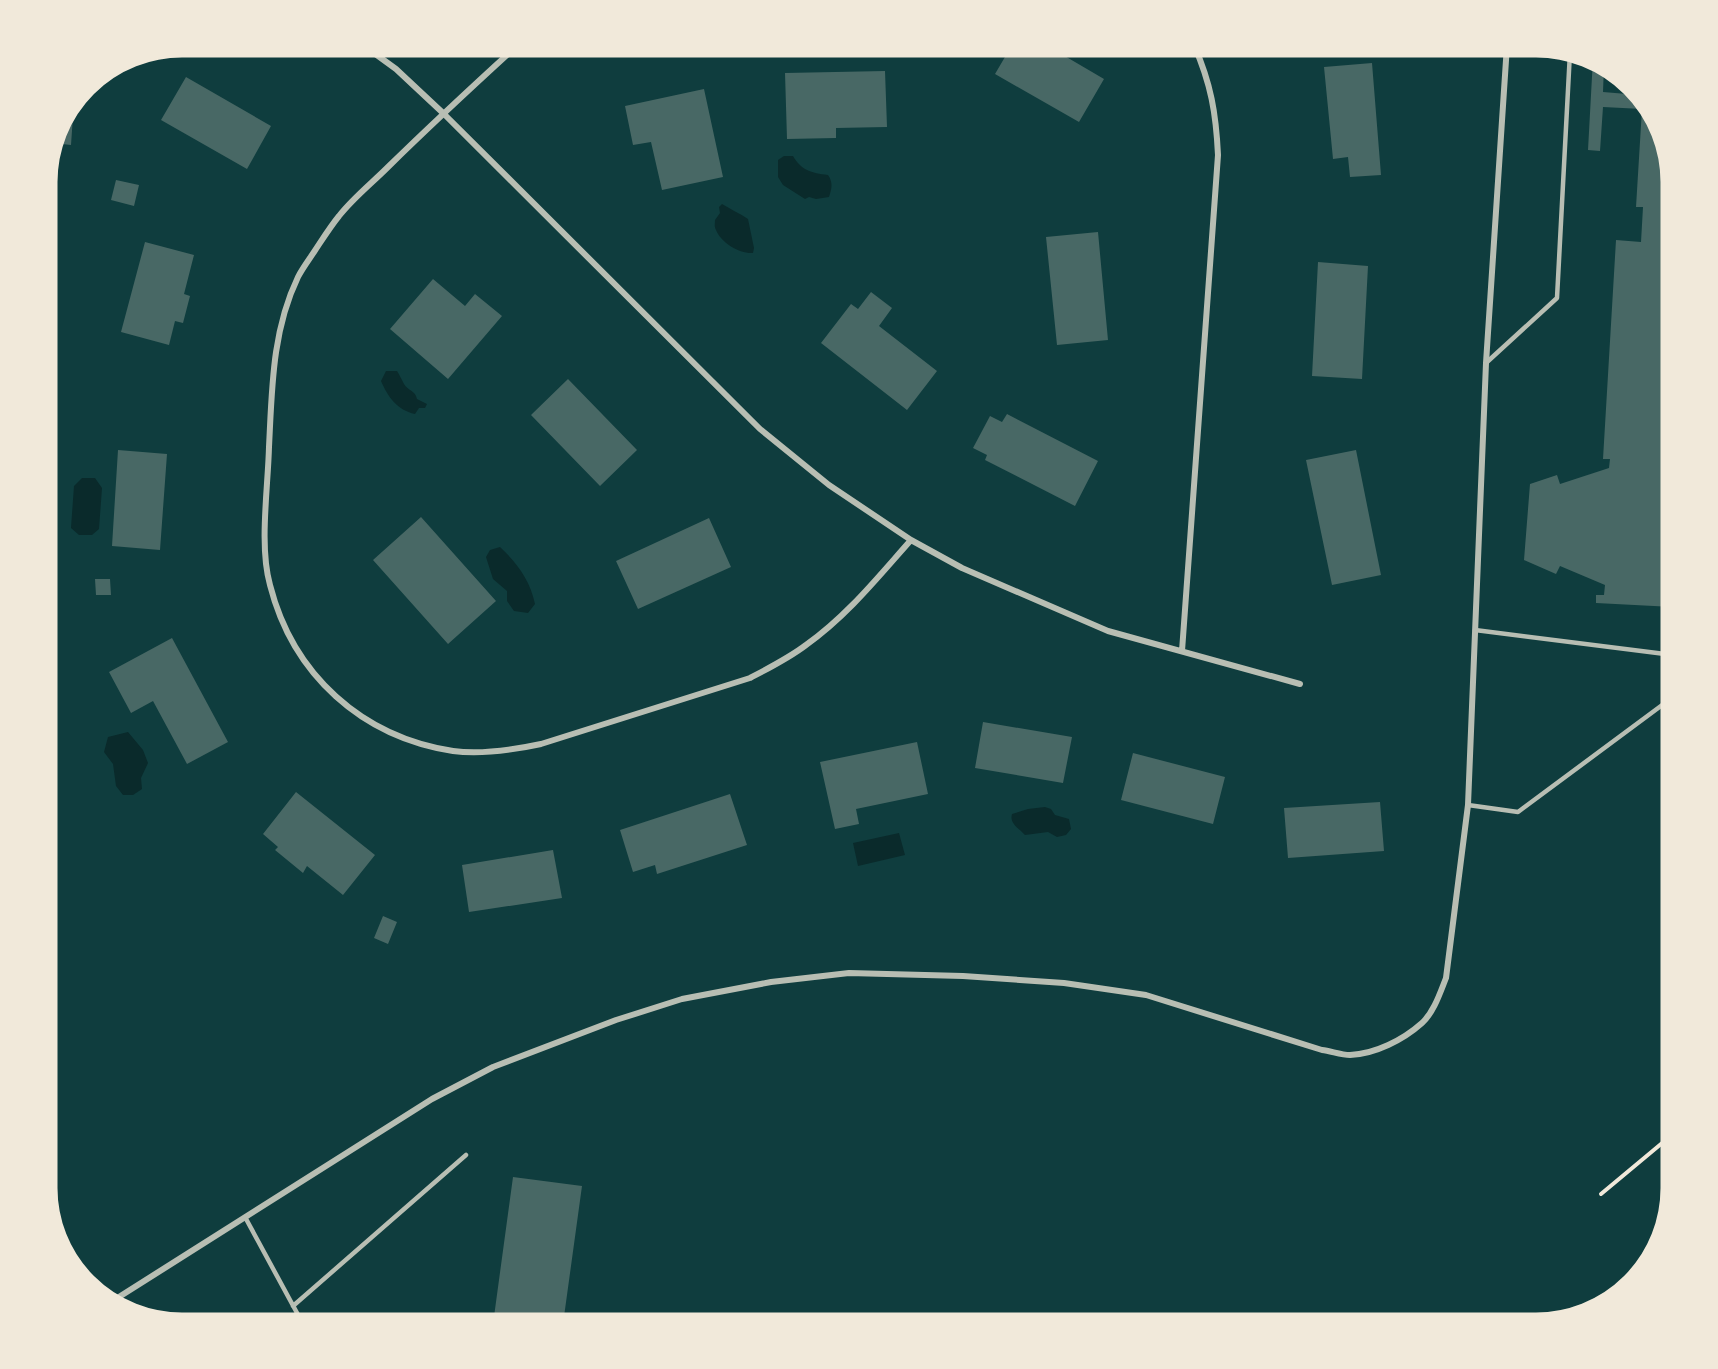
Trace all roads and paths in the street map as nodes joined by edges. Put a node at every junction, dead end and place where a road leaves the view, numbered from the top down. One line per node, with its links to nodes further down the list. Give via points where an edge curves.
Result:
1 (378, 56): 6 (street)
2 (506, 56): 6 (street)
3 (1199, 56): 10 (street, via 1216,114 1218,155)
4 (1506, 56): 7 (street)
5 (1570, 60): 7 (lane, via 1557,298)
6 (443, 113): 8 (street, via 760,429 829,485); 8 (street, via 339,215 298,276 277,341 272,386 267,570 279,613 295,646 331,695 375,725 427,745 476,752 541,744 750,678 770,667 804,647 855,603)
7 (1486, 363): 9 (street)
8 (911, 540): 10 (street, via 962,568 1108,631)
9 (1475, 630): 11 (lane); 14 (street)
10 (1182, 651): 12 (street)
11 (1663, 654)
12 (1300, 684)
13 (1663, 704): 14 (lane, via 1518,812)
14 (1468, 805): 18 (street, via 1446,978 1423,1022 1399,1040 1374,1051 1349,1055 1322,1050 1146,995 1064,983 849,973 771,982 682,999 493,1066 432,1099)
15 (1663, 1142): 17 (path)
16 (466, 1155): 20 (lane)
17 (1601, 1194)
18 (245, 1217): 19 (street); 20 (lane)
19 (119, 1297)
20 (293, 1306): 21 (lane)
21 (297, 1314)

